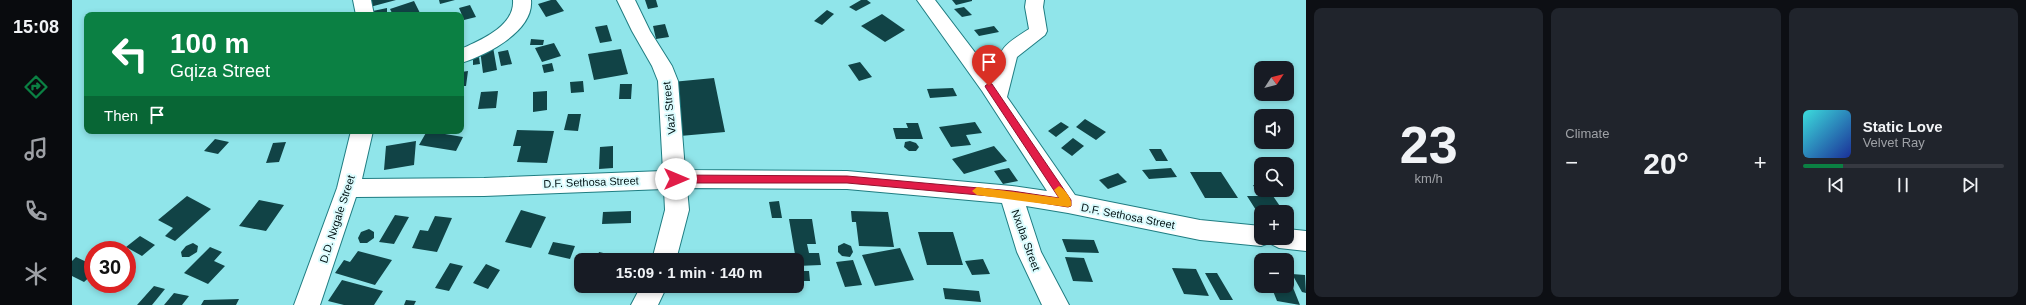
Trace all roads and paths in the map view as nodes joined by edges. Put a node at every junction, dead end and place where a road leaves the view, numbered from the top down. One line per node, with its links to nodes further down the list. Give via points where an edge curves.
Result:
1 (362, 0): 6 (street)
2 (522, 0): 7 (street, via 523,11 519,19 506,31)
3 (626, 0): 10 (street, Vazi Street, via 668,81)
4 (926, 0): 8 (street)
5 (1035, 0): 8 (street, via 1038,31 1008,55)
6 (365, 12)
7 (464, 54)
8 (996, 98): 13 (street)
9 (361, 134): 11 (street, D.D. Nxgale Street)
10 (676, 179): 11 (street, D.F. Sethosa Street, via 484,187); 12 (street, D.F. Sethosa Street, via 847,180); 17 (street, Vazi Street, via 678,210)
11 (348, 188): 19 (street, D.D. Nxgale Street)
12 (1012, 194): 13 (street, D.F. Sethosa Street); 21 (street, Nxuba Street, via 1015,213 1034,267)
13 (1068, 203): 14 (street, D.F. Sethosa Street, via 1200,230)
14 (1254, 235)
15 (1294, 240): 16 (street)
16 (1306, 241)
17 (666, 253)
18 (650, 293): 20 (street)
19 (307, 305)
20 (644, 305)
21 (1056, 305)

